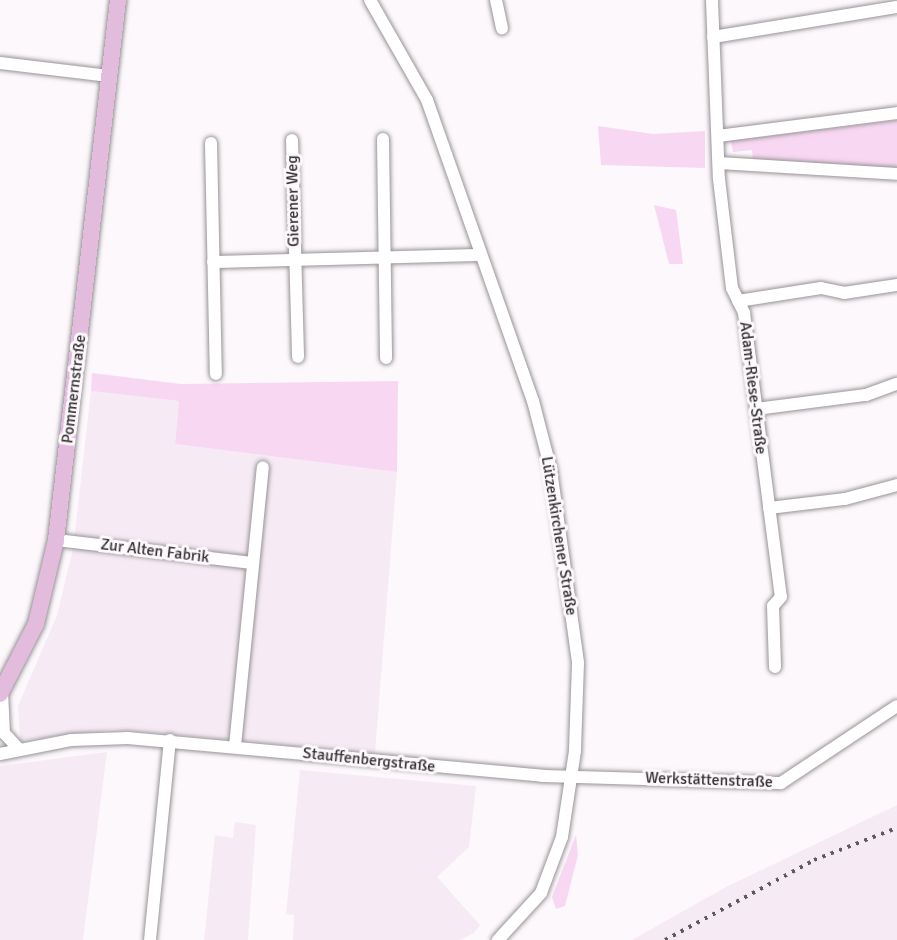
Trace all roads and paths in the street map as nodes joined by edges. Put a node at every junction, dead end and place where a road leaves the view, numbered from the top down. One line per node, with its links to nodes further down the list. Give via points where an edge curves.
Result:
1 (118, 0): 9 (main road, Pommernstraße)
2 (370, 0): 17 (street, Lützenkirchener Straße, via 427,100)
3 (496, 0): 6 (street)
4 (712, 0): 7 (street, Adam-Riese-Straße)
5 (897, 7): 7 (street)
6 (502, 28)
7 (714, 37): 11 (street, Adam-Riese-Straße)
8 (0, 63): 9 (street)
9 (109, 76): 31 (main road, Pommernstraße)
10 (897, 113): 11 (street)
11 (718, 136): 15 (street, Adam-Riese-Straße)
12 (383, 139): 18 (street)
13 (292, 140): 20 (street, Gierener Weg)
14 (211, 143): 19 (street)
15 (719, 163): 16 (street); 22 (street, Adam-Riese-Straße)
16 (897, 174)
17 (480, 255): 18 (street, Gierener Weg); 40 (street, Lützenkirchener Straße, via 552,470 578,663)
18 (383, 260): 20 (street, Gierener Weg); 24 (street)
19 (213, 262): 20 (street, Gierener Weg); 25 (street)
20 (295, 262): 23 (street, Gierener Weg)
21 (897, 285): 22 (street, via 844,293 821,288)
22 (738, 301): 27 (street, Adam-Riese-Straße)
23 (298, 357)
24 (386, 358)
25 (216, 374)
26 (897, 384): 27 (street, via 866,395)
27 (756, 409): 30 (street, Adam-Riese-Straße)
28 (263, 467): 32 (street)
29 (897, 485): 30 (street, via 845,499)
30 (769, 508): 33 (street, Adam-Riese-Straße, via 781,597 773,606)
31 (56, 540): 32 (street, Zur Alten Fabrik); 34 (main road, Pommernstraße, via 36,624)
32 (253, 563): 37 (street)
33 (776, 667)
34 (1, 693): 38 (street, via 4,733)
35 (897, 706): 40 (street, Werkstättenstraße, via 787,783)
36 (170, 740): 37 (street, Stauffenbergstraße); 38 (street, Stauffenbergstraße, via 104,737); 41 (street)
37 (236, 746): 40 (street, Stauffenbergstraße)
38 (21, 750): 39 (street, Stauffenbergstraße)
39 (0, 754)
40 (569, 777): 42 (street, Lützenkirchener Straße, via 569,803 551,875 526,912)
41 (150, 940)
42 (498, 940)

